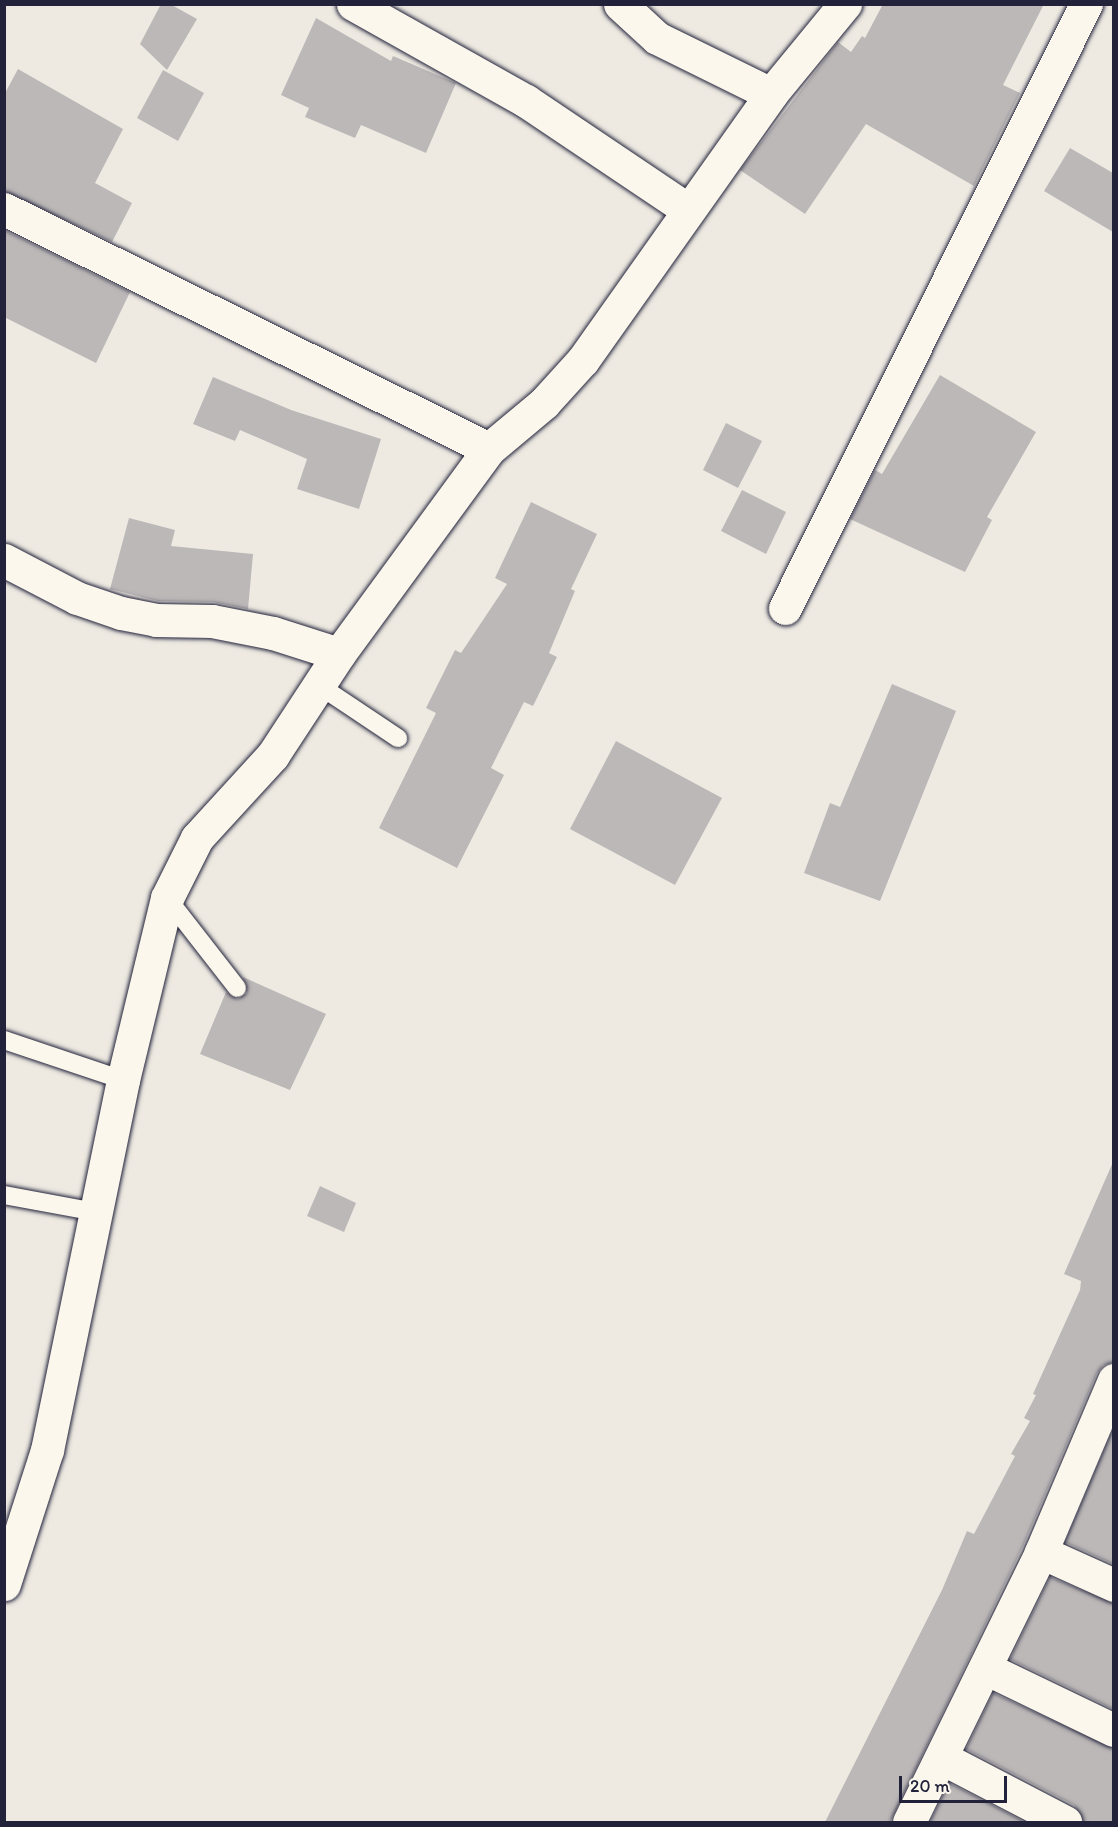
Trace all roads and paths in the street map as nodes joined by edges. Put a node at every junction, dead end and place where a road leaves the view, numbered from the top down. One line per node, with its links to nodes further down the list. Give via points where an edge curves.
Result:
1 (353, 4): 7 (street, via 526,101)
2 (620, 4): 5 (street, via 657,38)
3 (845, 4): 5 (street)
4 (1086, 4): 10 (street)
5 (771, 93): 7 (street)
6 (4, 209): 8 (street)
7 (687, 209): 8 (street, via 583,360 544,403)
8 (489, 449): 11 (street)
9 (4, 560): 11 (street, via 77,598 121,613 156,621 212,621 273,633)
10 (785, 608)
11 (339, 654): 12 (street)
12 (320, 686): 13 (lane); 14 (street, via 273,755 197,838)
13 (398, 738)
14 (167, 898): 15 (lane); 17 (street)
15 (237, 988)
16 (4, 1040): 17 (lane)
17 (123, 1080): 19 (street)
18 (4, 1195): 19 (lane)
19 (96, 1212): 23 (street, via 47,1450)
20 (1113, 1380): 21 (street)
21 (1103, 1440): 22 (street)
22 (1041, 1552): 24 (street); 25 (street)
23 (4, 1584)
24 (1113, 1586)
25 (985, 1668): 26 (street); 27 (street)
26 (1113, 1730)
27 (942, 1758): 28 (street); 29 (street)
28 (909, 1822)
29 (1065, 1822)

